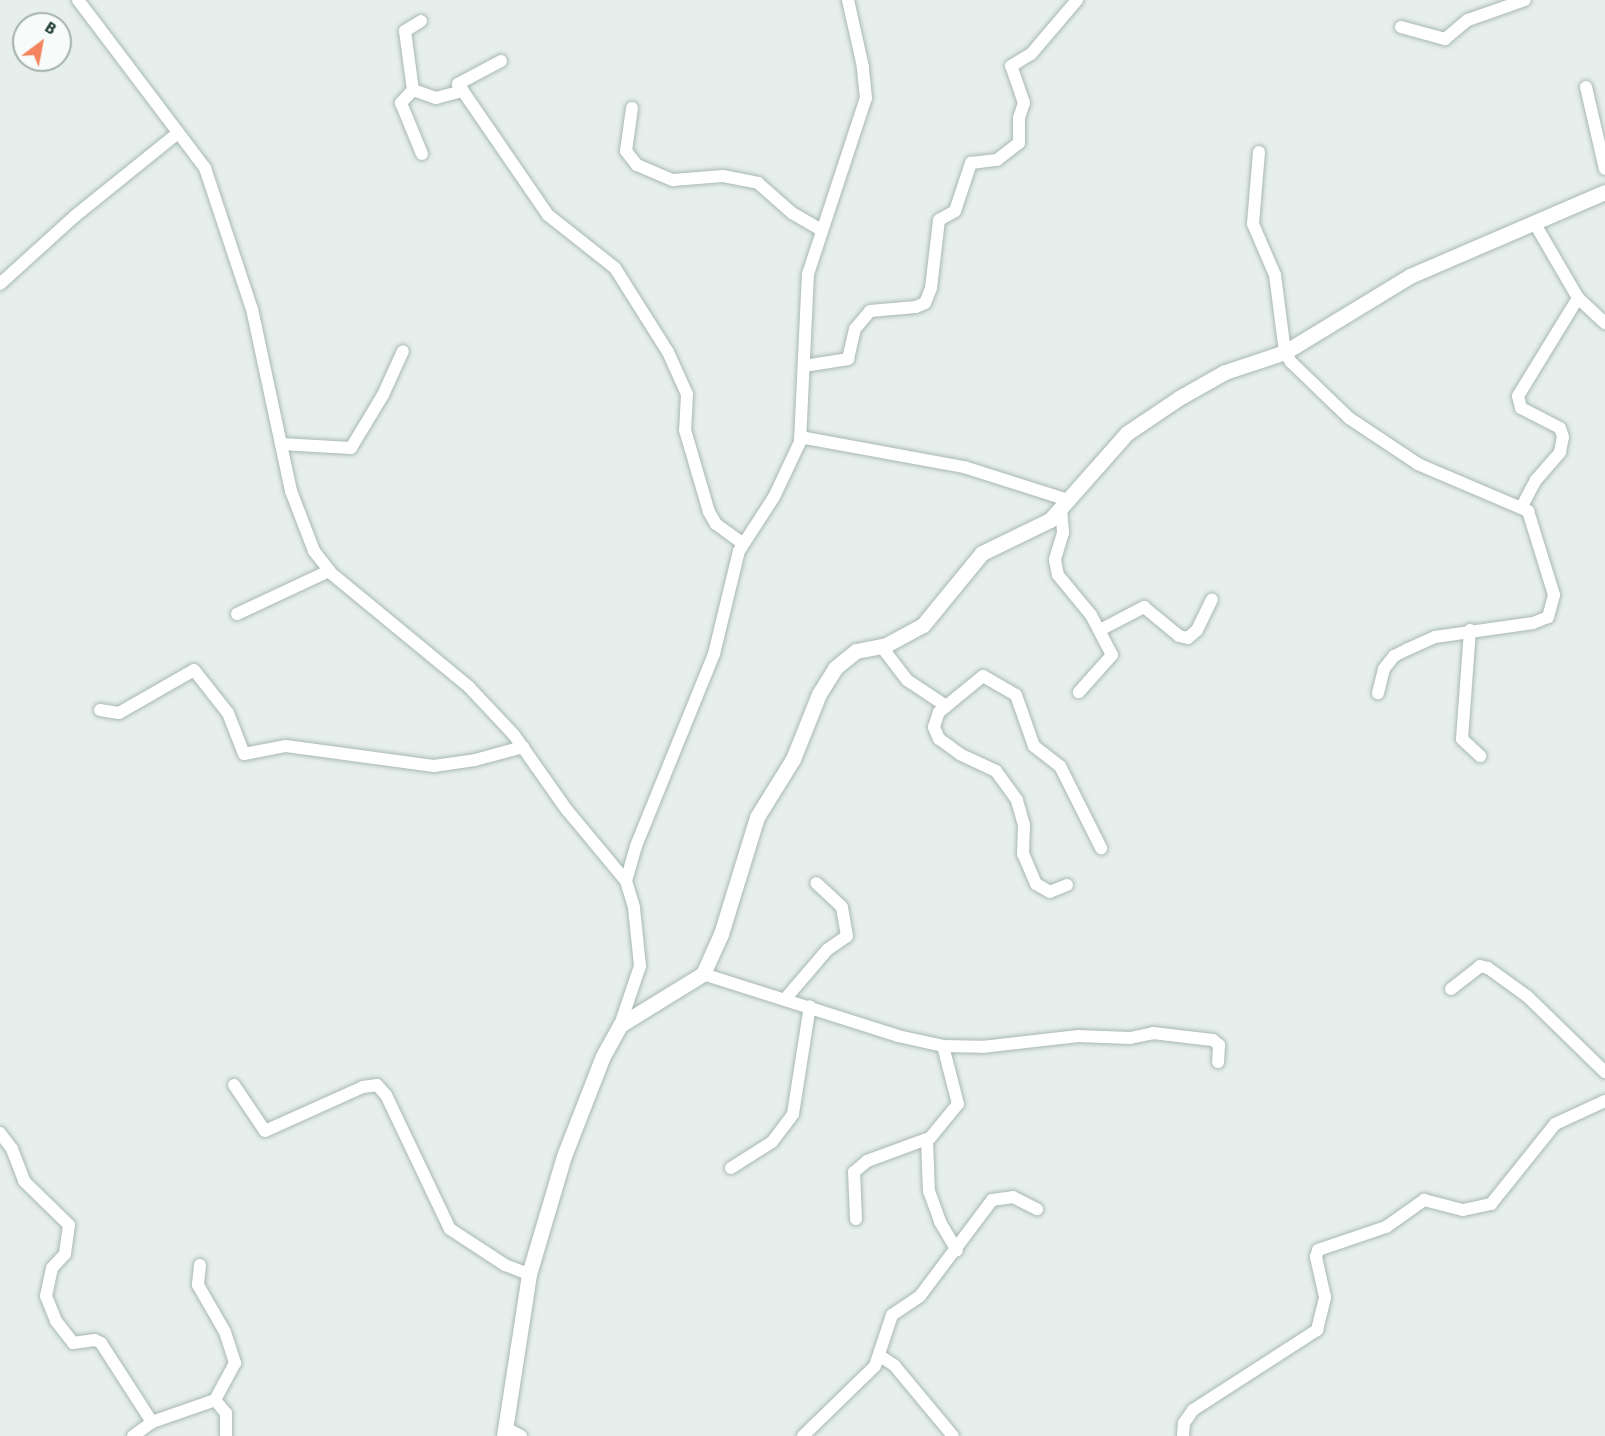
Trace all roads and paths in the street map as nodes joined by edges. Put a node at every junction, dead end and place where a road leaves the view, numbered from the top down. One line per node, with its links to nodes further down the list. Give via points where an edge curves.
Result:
1 (78, 0): 12 (street)
2 (848, 0): 18 (street, via 866,98)
3 (1077, 0): 24 (street, via 1032,54 1011,66 1024,103 1019,118 1019,143 997,160 971,163 955,211 939,220 931,288 925,303 870,311 855,329 848,359)
4 (1525, 0): 6 (street, via 1468,20 1445,39)
5 (421, 21): 9 (street, via 405,32)
6 (1401, 27)
7 (501, 61): 10 (street, via 459,80)
8 (1586, 87): 15 (street)
9 (413, 90): 10 (street, via 436,98); 14 (street, via 403,97 401,104)
10 (463, 91): 29 (street, via 548,215 615,268 668,352 687,394 685,430 709,512 716,524)
11 (632, 108): 18 (street, via 626,151 637,165 673,180 723,176 758,183 792,213)
12 (178, 133): 19 (street, via 75,216); 26 (street, via 205,168 252,309)
13 (1259, 152): 23 (street, via 1253,224 1275,275)
14 (422, 154)
15 (1605, 169)
16 (1605, 192): 17 (street)
17 (1535, 224): 20 (street); 23 (street, via 1410,276)
18 (822, 230): 24 (street, via 807,281)
19 (0, 284)
20 (1578, 298): 21 (street); 28 (street, via 1518,396 1521,408 1560,428 1563,437 1560,452 1536,480)
21 (1605, 323)
22 (402, 351): 26 (street, via 383,395 351,448)
23 (1285, 352): 27 (street, via 1207,380 1132,430); 28 (street, via 1301,374 1366,430 1429,470)
24 (804, 366): 25 (street)
25 (800, 437): 27 (street, via 964,467); 29 (street, via 774,497)
26 (281, 444): 30 (street, via 303,529)
27 (1065, 505): 33 (street, via 1056,568); 35 (street, via 1050,520 982,553 933,616 916,630)
28 (1521, 508): 34 (street, via 1530,516 1554,595 1552,611 1533,623)
29 (742, 543): 43 (street, via 714,654 636,846)
30 (329, 571): 32 (street); 40 (street, via 461,679)
31 (1212, 599): 33 (street, via 1197,630 1188,638 1179,636 1144,607)
32 (237, 614)
33 (1100, 630): 36 (street, via 1112,655)
34 (1470, 630): 37 (street, via 1425,640 1394,657 1384,669); 41 (street, via 1462,739)
35 (881, 646): 38 (street, via 907,680); 46 (street, via 864,648 844,659 819,694 793,759 752,828 733,900)
36 (1079, 692)
37 (1378, 693)
38 (946, 706): 42 (street, via 983,676 1016,695 1034,746 1060,766); 45 (street, via 936,717 934,727 939,739 996,771 1017,800 1024,825 1023,854 1036,884 1050,892)
39 (100, 710): 40 (street, via 119,713 194,670 228,713 244,754 286,746 434,766)
40 (523, 747): 43 (street, via 567,810)
41 (1480, 756)
42 (1101, 848)
43 (626, 881): 50 (street, via 634,908 640,966)
44 (816, 883): 48 (street, via 842,908 847,936 827,950)
45 (1067, 885)
46 (703, 974): 48 (street); 50 (street)
47 (1451, 989): 53 (street, via 1480,966 1488,968 1527,996)
48 (786, 998): 49 (street)
49 (810, 1006): 51 (street, via 898,1036); 58 (street, via 793,1114 772,1142)
50 (620, 1025): 63 (street, via 564,1156)
51 (943, 1046): 52 (street, via 982,1047 1078,1036 1130,1038 1153,1033 1214,1040 1219,1045); 57 (street, via 958,1104)
52 (1218, 1062)
53 (1605, 1072)
54 (234, 1085): 63 (street, via 265,1131 363,1087 376,1085 386,1095 430,1195 450,1229 505,1264)
55 (1605, 1101): 73 (street, via 1555,1124 1491,1204 1463,1210 1424,1200 1386,1227 1318,1250 1316,1257 1325,1290 1317,1330 1192,1410 1184,1423)
56 (0, 1133): 66 (street, via 12,1149 24,1180 69,1225 65,1254 52,1268 46,1296 56,1321 73,1343 101,1343)
57 (927, 1140): 60 (street, via 877,1157 854,1172); 61 (street, via 929,1191)
58 (731, 1168)
59 (1036, 1209): 61 (street, via 1013,1197 998,1196)
60 (856, 1219)
61 (957, 1250): 64 (street, via 916,1300 892,1315 881,1338)
62 (200, 1265): 65 (street, via 198,1285 223,1328 235,1363)
63 (529, 1274): 67 (street)
64 (880, 1356): 71 (street); 72 (street, via 894,1365)
65 (215, 1400): 66 (street); 69 (street, via 226,1413)
66 (152, 1422): 68 (street)
67 (505, 1432): 70 (street)
68 (133, 1436)
69 (226, 1436)
70 (521, 1436)
71 (803, 1436)
72 (953, 1436)
73 (1183, 1436)

